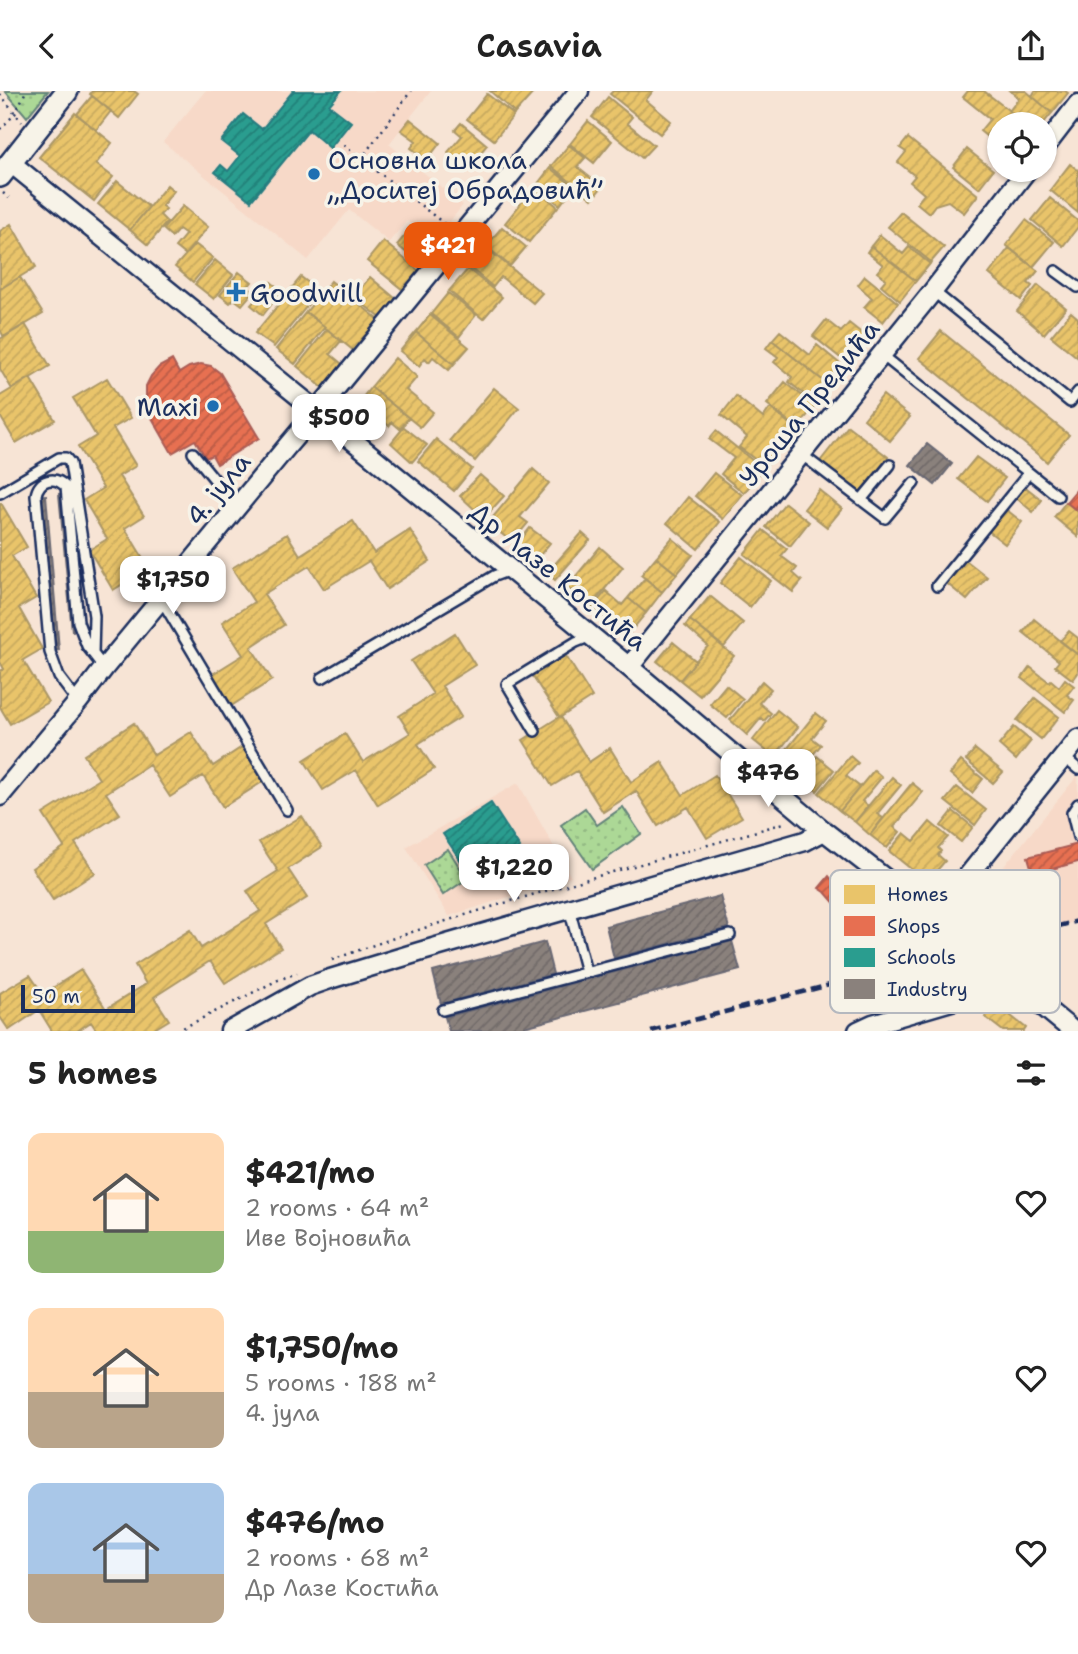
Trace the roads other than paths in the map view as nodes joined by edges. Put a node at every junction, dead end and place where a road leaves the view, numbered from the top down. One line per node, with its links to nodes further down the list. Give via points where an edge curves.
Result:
1 (67, 91): 5 (street)
2 (579, 91): 12 (street, 4. јула)
3 (1078, 104): 4 (street)
4 (1057, 131)
5 (5, 169): 12 (street, Др Лазе Костића)
6 (1018, 182): 9 (street, Уроша Предића)
7 (1056, 271): 8 (lane)
8 (1078, 287)
9 (933, 291): 10 (street, Уроша Предића); 11 (lane, via 1070,402)
10 (882, 355): 14 (street, Уроша Предића); 16 (lane)
11 (1078, 392)
12 (317, 411): 21 (street, 4. јула); 22 (street, Др Лазе Костића)
13 (193, 453): 21 (lane)
14 (801, 454): 20 (lane); 27 (street, Уроша Предића)
15 (890, 465): 20 (lane)
16 (1029, 473): 19 (lane); 23 (lane)
17 (915, 483): 20 (lane, via 885,518)
18 (0, 493): 26 (lane, via 60,458 70,463 94,616)
19 (1058, 496)
20 (862, 500)
21 (237, 507): 24 (street, 4. јула)
22 (510, 570): 25 (street, Др Лазе Костића); 28 (lane)
23 (937, 586)
24 (161, 600): 26 (street, 4. јула); 36 (lane)
25 (591, 636): 27 (street, Др Лазе Костића); 30 (lane, via 507,684)
26 (95, 656): 29 (street, 4. јула); 29 (lane, via 78,622 66,487 52,480 41,483 36,495 50,652 59,677)
27 (629, 667): 37 (street, Др Лазе Костића)
28 (322, 678)
29 (78, 702): 34 (street, 4. јула)
30 (535, 731)
31 (1078, 739): 32 (street)
32 (1064, 757): 33 (lane); 40 (street)
33 (1078, 769)
34 (0, 796)
35 (1078, 804): 38 (lane, via 1072,813)
36 (287, 810)
37 (824, 831): 39 (street, Др Лазе Костића); 41 (street, via 805,841)
38 (1078, 837)
39 (875, 870)
40 (972, 870)
41 (569, 908): 43 (lane); 47 (street, via 330,979)
42 (730, 935): 43 (lane)
43 (586, 972): 44 (lane)
44 (443, 1010)
45 (910, 1013): 48 (street)
46 (1052, 1013): 49 (street, Др Лазе Костића)
47 (230, 1031)
48 (858, 1031)
49 (1073, 1031)

